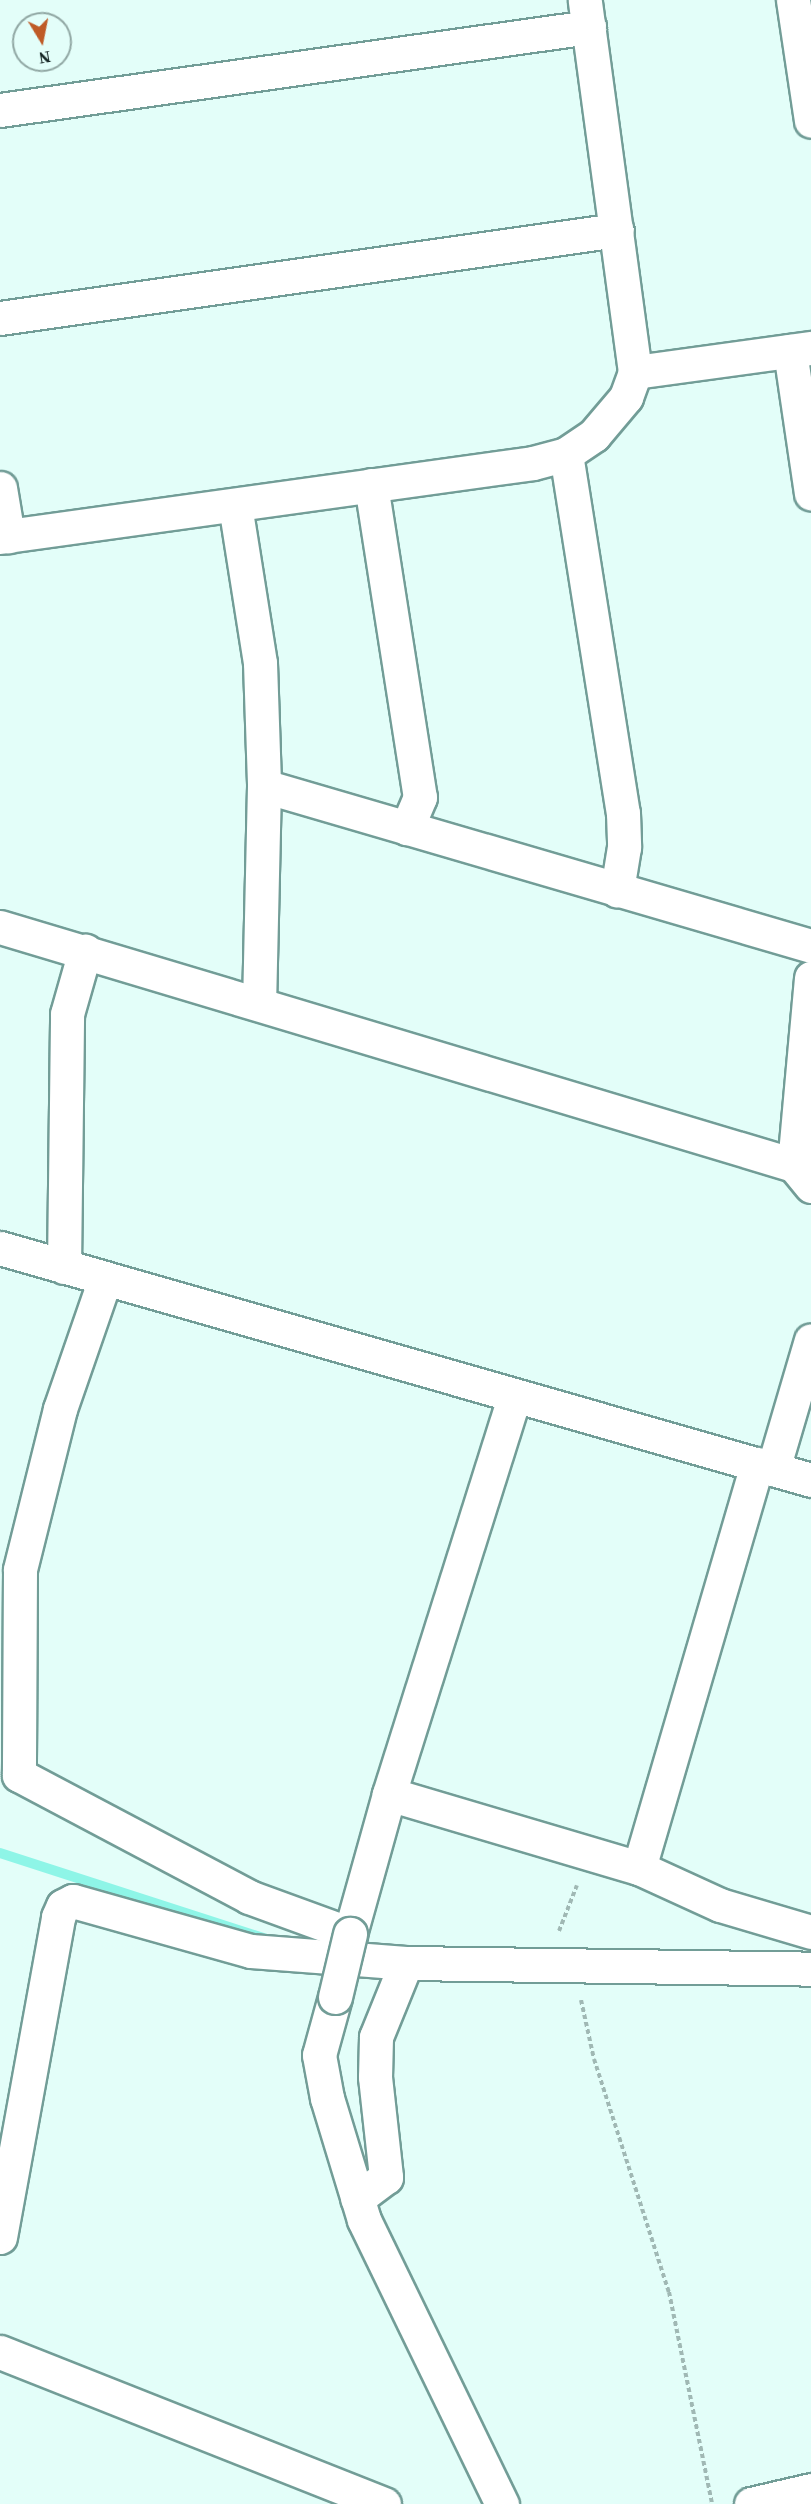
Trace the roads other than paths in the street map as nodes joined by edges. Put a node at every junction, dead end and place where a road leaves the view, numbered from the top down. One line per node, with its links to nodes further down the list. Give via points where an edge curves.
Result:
1 (793, 0): 4 (street)
2 (587, 14): 3 (street); 5 (street)
3 (0, 110)
4 (811, 121)
5 (617, 230): 6 (street); 8 (street)
6 (0, 318)
7 (801, 349): 8 (street); 12 (street)
8 (635, 372): 9 (street, via 626,397 614,413 594,435)
9 (566, 454): 10 (street, via 533,463); 17 (street, via 623,813 624,847)
10 (371, 485): 13 (street); 16 (street, via 420,797)
11 (0, 488): 14 (street)
12 (811, 493)
13 (235, 505): 14 (street); 15 (street, via 260,663)
14 (4, 537)
15 (264, 786): 16 (street); 22 (street)
16 (407, 828): 17 (street)
17 (617, 890): 19 (street)
18 (0, 927): 20 (street)
19 (811, 946)
20 (85, 951): 22 (street); 25 (street, via 67,1014)
21 (811, 978): 23 (street)
22 (259, 1004): 23 (street)
23 (802, 1175)
24 (0, 1248): 25 (street)
25 (64, 1267): 26 (street)
26 (105, 1280): 28 (street); 34 (street, via 60,1409 20,1570 19,1776 249,1897)
27 (811, 1340): 29 (street)
28 (514, 1398): 29 (street); 31 (street)
29 (765, 1467): 30 (street); 32 (street)
30 (811, 1480)
31 (389, 1794): 32 (street); 34 (street)
32 (639, 1868): 33 (street, via 720,1905)
33 (811, 1932)
34 (350, 1934): 37 (street, bridge, via 320,2055 327,2098)
35 (406, 1963): 36 (street); 37 (street, via 376,2037 375,2077 386,2177); 38 (street, via 250,1951 73,1901 63,1906)
36 (811, 1969)
37 (357, 2199): 42 (street)
38 (0, 2237)
39 (0, 2352): 41 (street)
40 (811, 2490): 43 (street)
41 (384, 2504)
42 (502, 2504)
43 (752, 2504)

